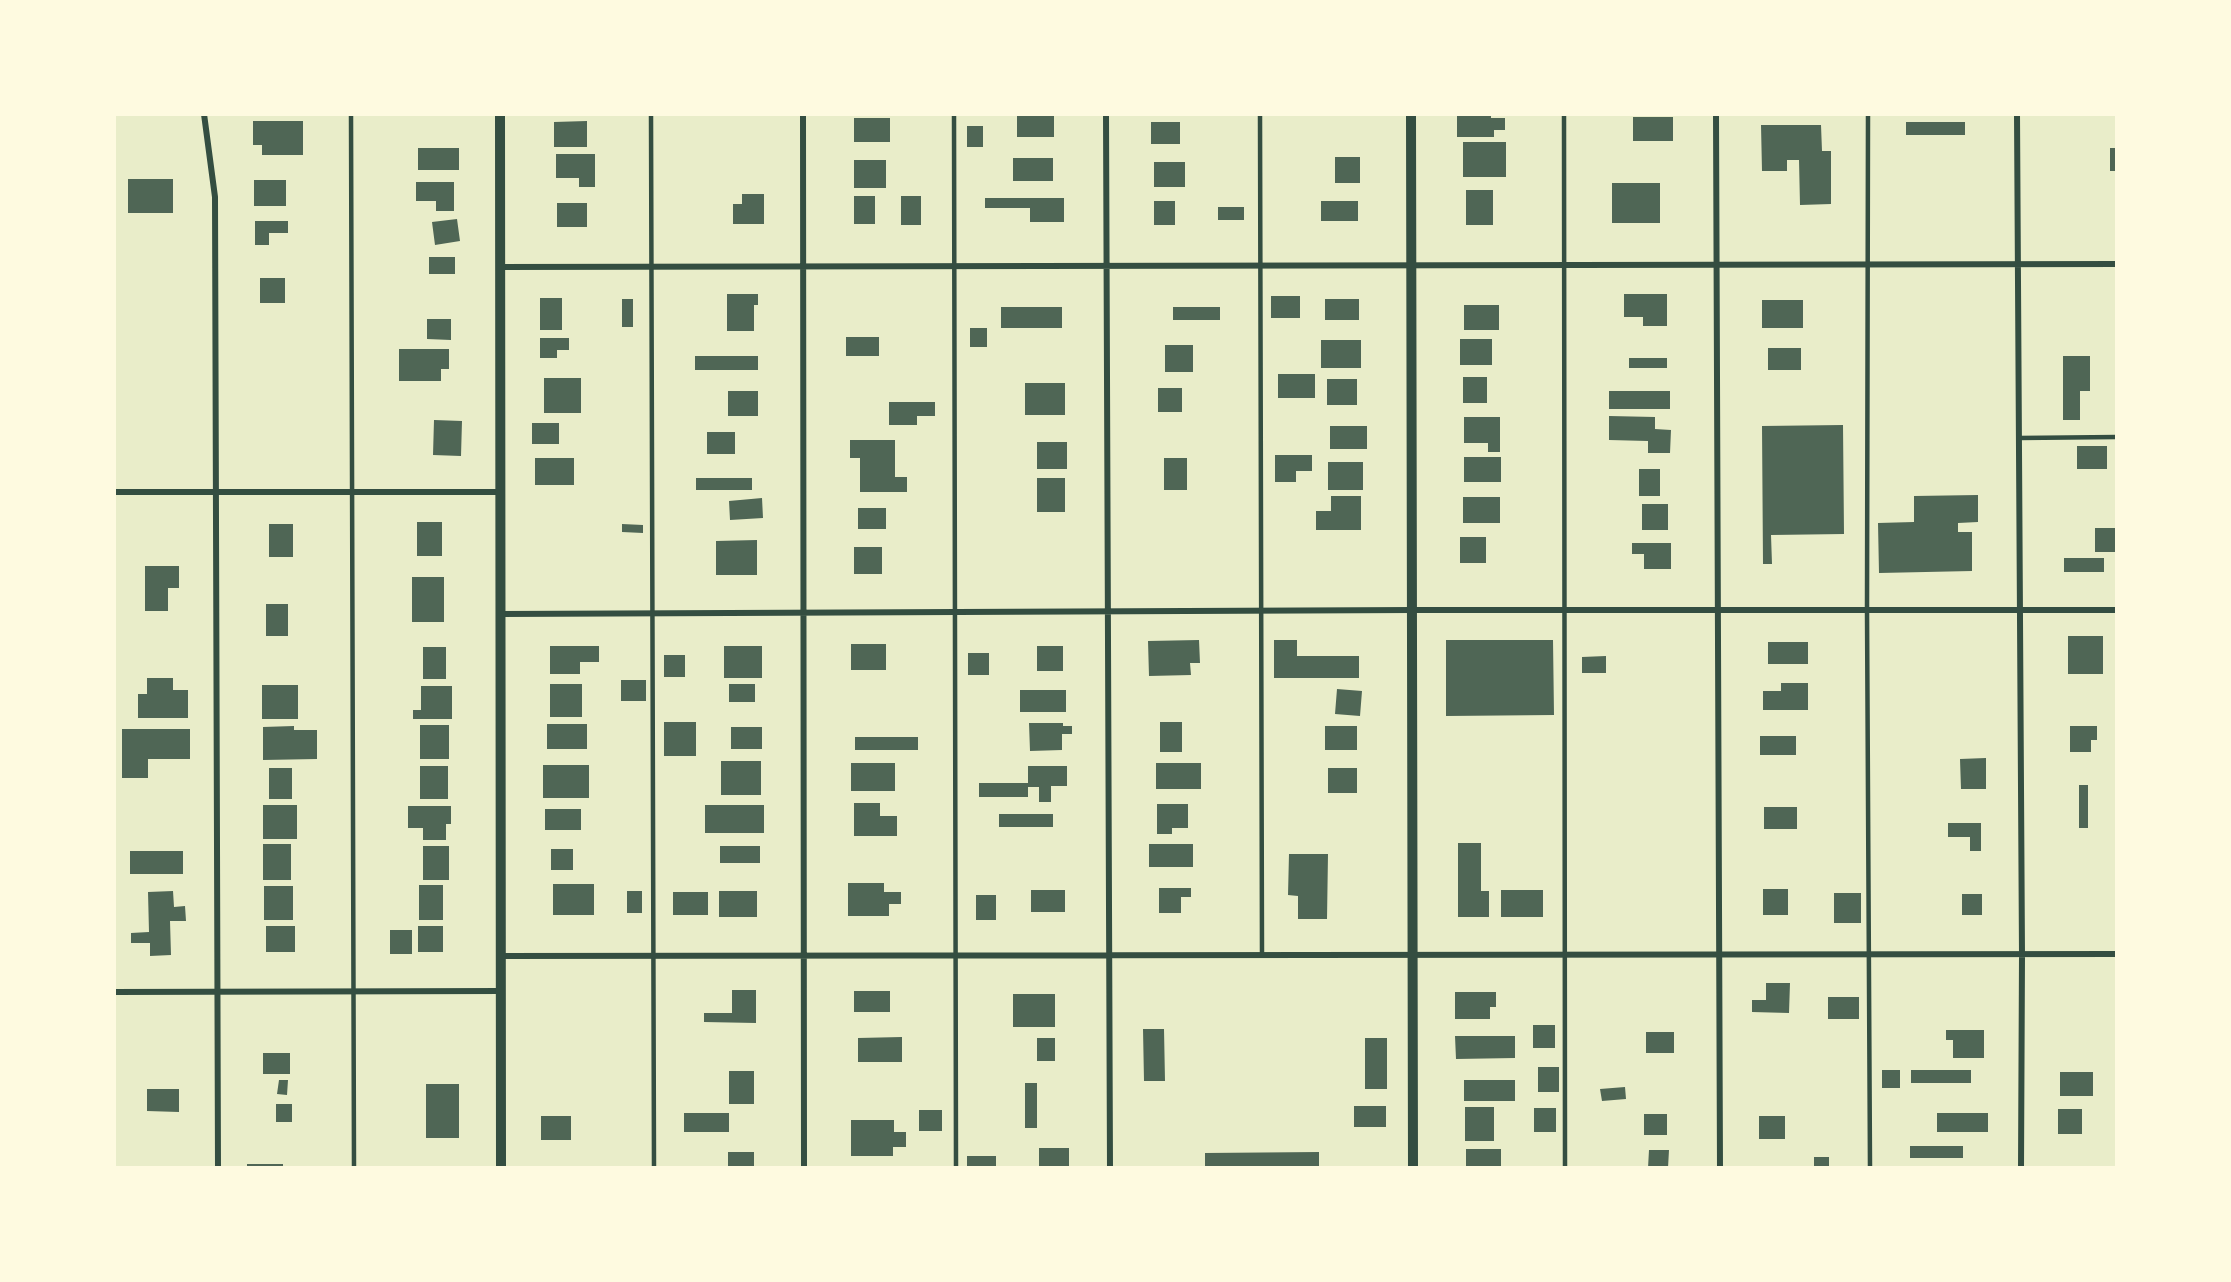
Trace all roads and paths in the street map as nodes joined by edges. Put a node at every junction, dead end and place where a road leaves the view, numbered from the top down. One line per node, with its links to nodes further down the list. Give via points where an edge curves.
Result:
1 (204, 114): 29 (street, via 215,197)
2 (351, 114): 31 (lane)
3 (500, 114): 24 (street)
4 (651, 114): 25 (lane)
5 (803, 114): 19 (street)
6 (954, 114): 20 (lane)
7 (1106, 114): 21 (street)
8 (1260, 114): 22 (lane)
9 (1411, 114): 23 (street)
10 (1564, 114): 17 (lane)
11 (1716, 114): 18 (street)
12 (1868, 114): 14 (lane)
13 (2017, 114): 15 (street)
14 (1868, 264): 15 (street); 18 (street); 35 (lane)
15 (2018, 264): 16 (street); 27 (street)
16 (2117, 264)
17 (1565, 265): 18 (street); 23 (street); 33 (lane)
18 (1716, 265): 34 (street)
19 (804, 266): 20 (street); 25 (street); 40 (street)
20 (954, 266): 21 (street); 41 (lane)
21 (1105, 266): 22 (street); 42 (street)
22 (1261, 266): 23 (street); 38 (lane)
23 (1411, 266): 32 (street)
24 (501, 267): 25 (street); 30 (street)
25 (651, 267): 39 (lane)
26 (2117, 437): 27 (lane)
27 (2019, 438): 37 (street)
28 (114, 492): 29 (street)
29 (216, 492): 31 (street); 56 (street)
30 (500, 492): 31 (street); 43 (street)
31 (353, 493): 57 (lane)
32 (1414, 610): 33 (street); 38 (street); 44 (street)
33 (1565, 610): 34 (street); 45 (lane)
34 (1719, 610): 35 (street); 46 (street)
35 (1867, 610): 37 (street); 47 (lane)
36 (2117, 610): 37 (street)
37 (2020, 611): 50 (street)
38 (1261, 612): 42 (street); 49 (lane)
39 (653, 613): 40 (street); 43 (street); 52 (lane)
40 (803, 613): 41 (street); 53 (street)
41 (955, 613): 42 (street); 54 (lane)
42 (1108, 613): 55 (street)
43 (501, 614): 51 (street)
44 (1414, 954): 45 (street); 49 (street); 67 (street)
45 (1565, 954): 46 (street); 68 (lane)
46 (1720, 954): 47 (street); 69 (street)
47 (1869, 954): 50 (street); 70 (lane)
48 (2117, 954): 50 (street)
49 (1262, 955): 55 (street)
50 (2022, 955): 71 (street)
51 (502, 956): 52 (street); 58 (street)
52 (654, 956): 53 (street); 63 (lane)
53 (804, 956): 54 (street); 64 (street)
54 (955, 956): 55 (street); 65 (lane)
55 (1109, 956): 66 (street)
56 (217, 991): 57 (street); 59 (street); 60 (street)
57 (355, 991): 58 (street); 61 (lane)
58 (502, 991): 62 (street)
59 (114, 992)
60 (218, 1168)
61 (354, 1168)
62 (501, 1168)
63 (654, 1168)
64 (804, 1168)
65 (956, 1168)
66 (1110, 1168)
67 (1413, 1168)
68 (1565, 1168)
69 (1720, 1168)
70 (1870, 1168)
71 (2021, 1168)

